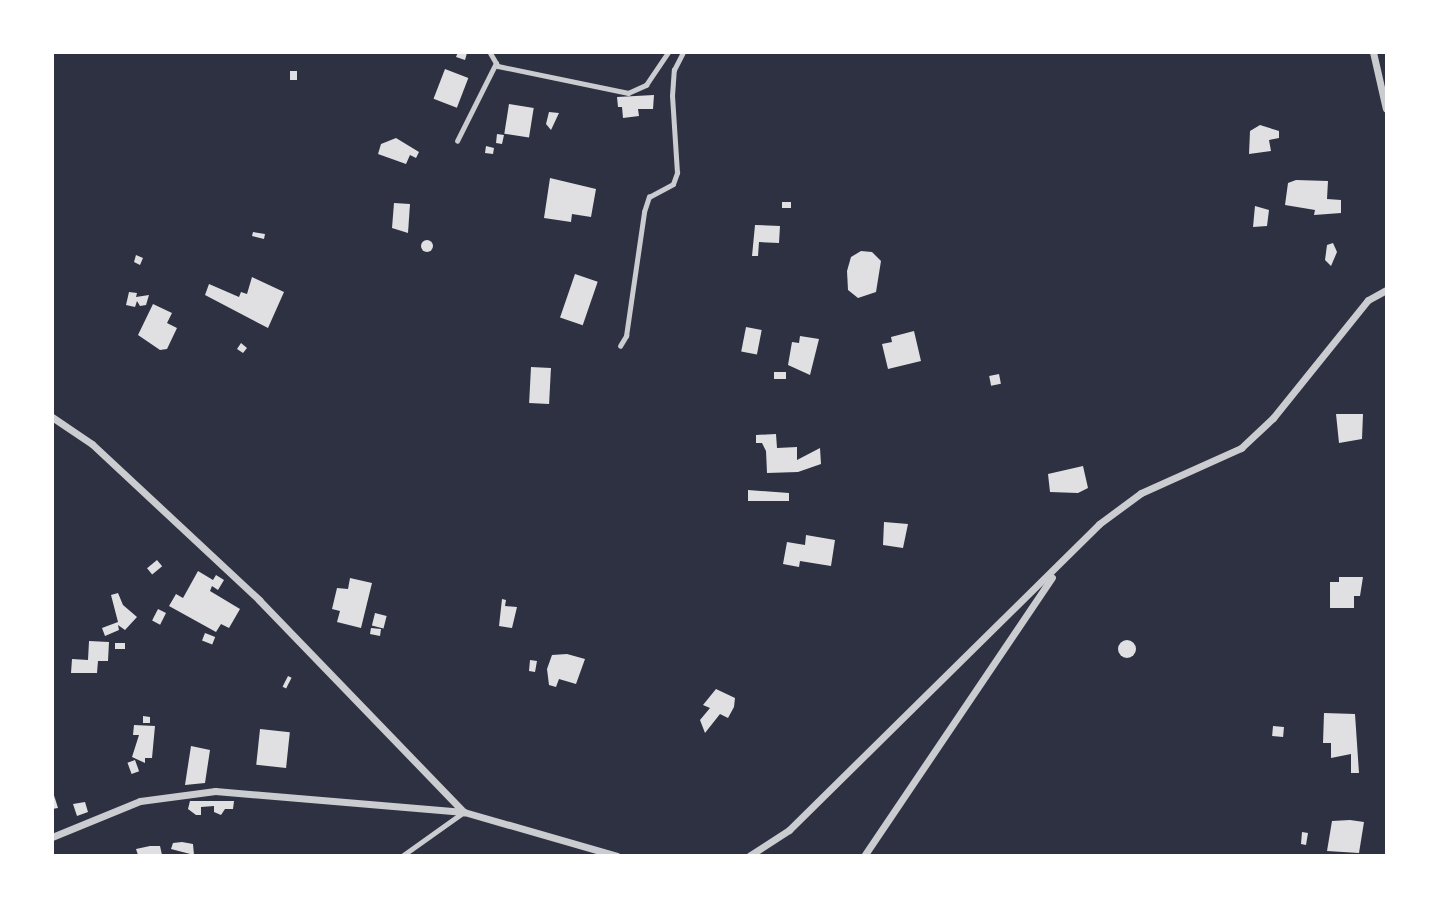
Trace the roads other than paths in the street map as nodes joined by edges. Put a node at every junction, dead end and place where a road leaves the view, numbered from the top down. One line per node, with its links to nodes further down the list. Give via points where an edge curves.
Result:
1 (490, 52): 5 (lane)
2 (668, 52): 5 (lane, via 646,85 628,93)
3 (683, 52): 9 (lane, via 674,70 672,96 677,173 673,184 649,197 644,212 626,336)
4 (1373, 52): 6 (street)
5 (496, 63): 7 (lane)
6 (1387, 109)
7 (457, 141)
8 (1387, 290): 11 (street, via 1367,300 1273,418 1241,448 1141,493 1099,524)
9 (620, 346)
10 (52, 417): 12 (street, via 92,444 259,600)
11 (1064, 559): 16 (street, via 789,830); 17 (street)
12 (464, 812): 13 (street, via 215,791 141,801); 14 (lane); 15 (street)
13 (52, 836)
14 (401, 856)
15 (617, 856)
16 (749, 856)
17 (864, 856)

